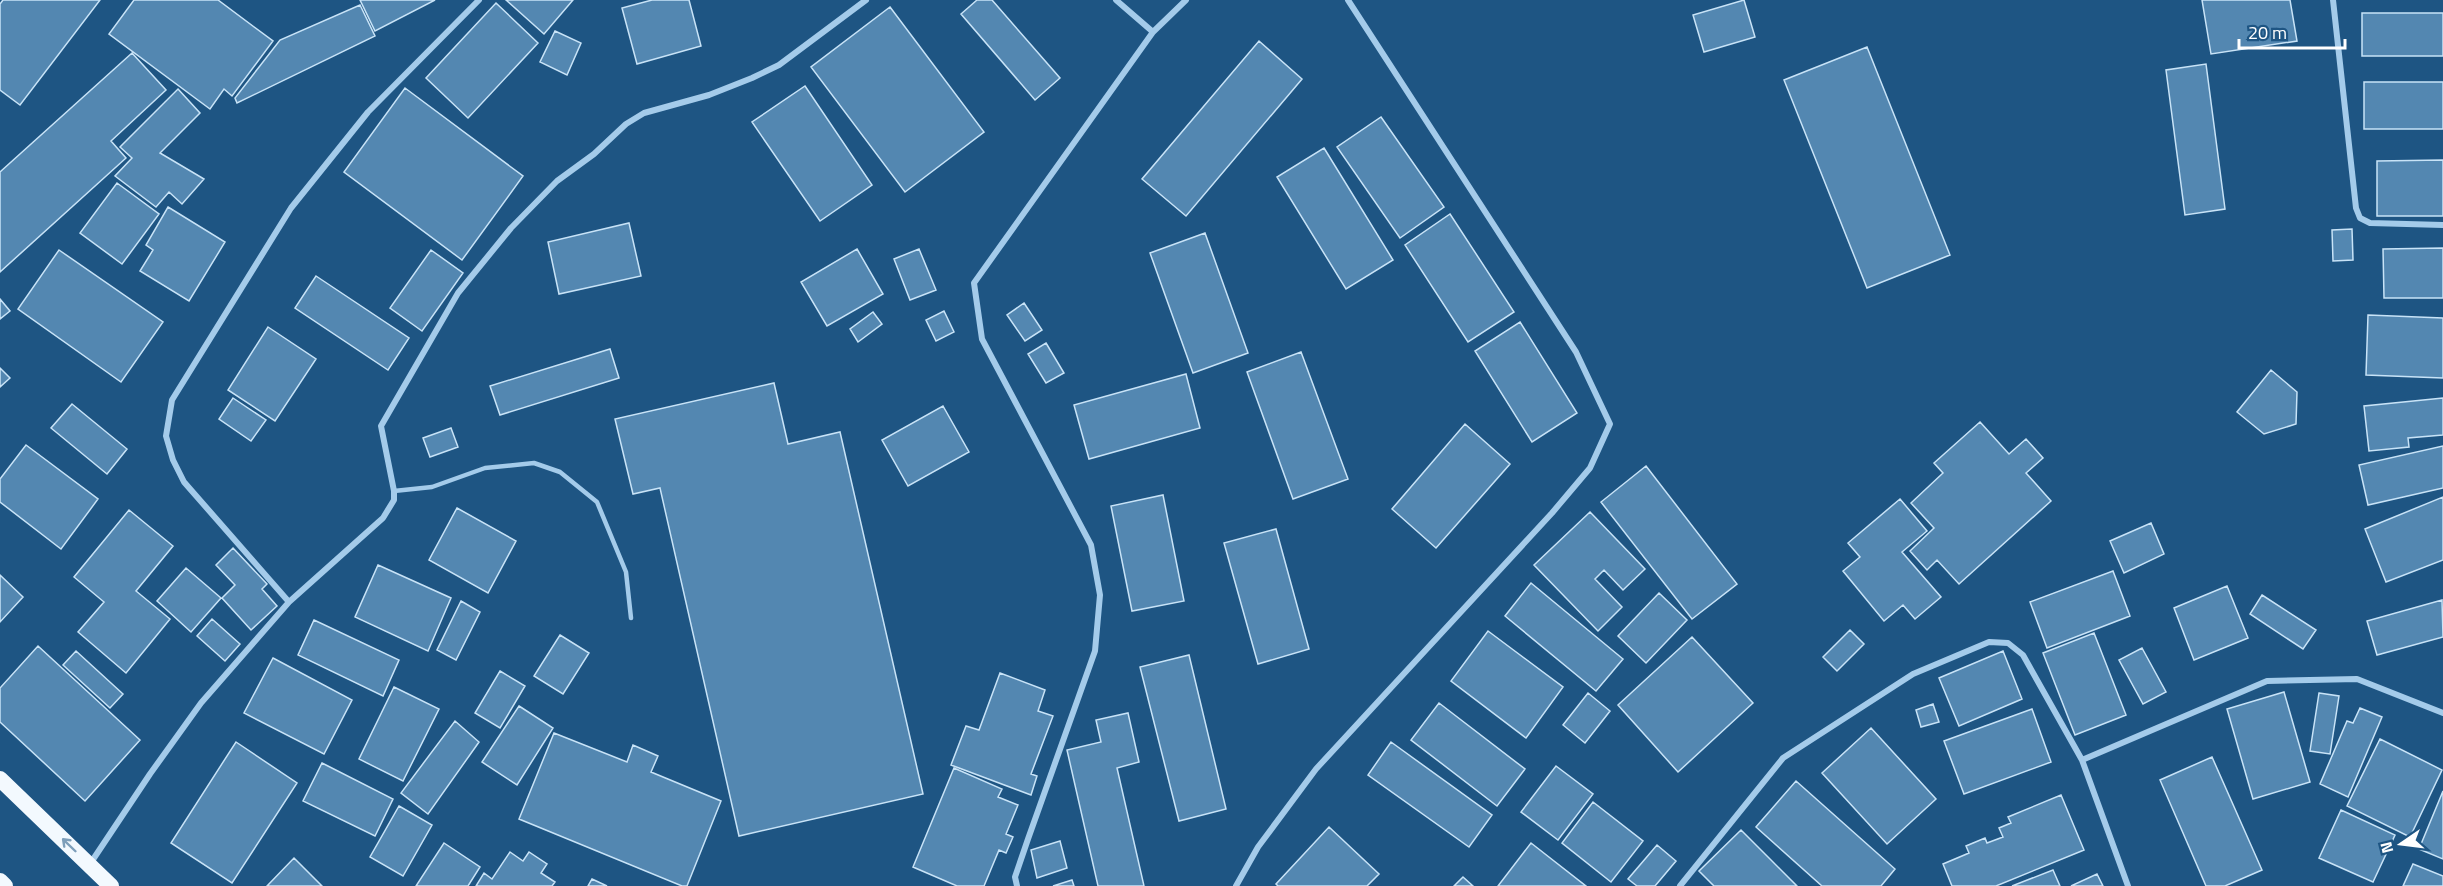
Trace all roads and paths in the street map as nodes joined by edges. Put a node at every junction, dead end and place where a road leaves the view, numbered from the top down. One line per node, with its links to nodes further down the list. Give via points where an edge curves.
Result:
1 (479, 0): 10 (street, via 368,112 291,208 172,400 166,436 184,482)
2 (866, 0): 9 (street, via 779,64 752,78 644,113 626,124 557,181 511,228 458,293 381,426)
3 (1116, 0): 7 (street)
4 (1186, 0): 7 (street)
5 (1348, 0): 20 (street, via 1576,352 1610,424 1590,468 1316,769 1258,847)
6 (2333, 0): 8 (street, via 2360,218 2370,223)
7 (1153, 32): 19 (street, via 974,283 982,339 1091,545 1100,594 1095,651 1028,839 1016,877)
8 (2443, 225)
9 (394, 490): 10 (street, via 394,500 383,518); 11 (lane, via 432,487 485,468 534,463 560,472 597,502 626,572)
10 (289, 602): 15 (street, via 201,703)
11 (631, 618)
12 (2443, 713): 13 (street, via 2357,680 2267,681)
13 (2082, 760): 21 (street, via 2023,655 2008,643 1989,642 1913,674 1782,758); 22 (street)
14 (0, 779): 15 (highway, one-way to 14)
15 (89, 865): 18 (highway)
16 (0, 881): 17 (highway)
17 (5, 886)
18 (111, 886)
19 (1017, 886)
20 (1236, 886)
21 (1680, 886)
22 (2128, 886)

